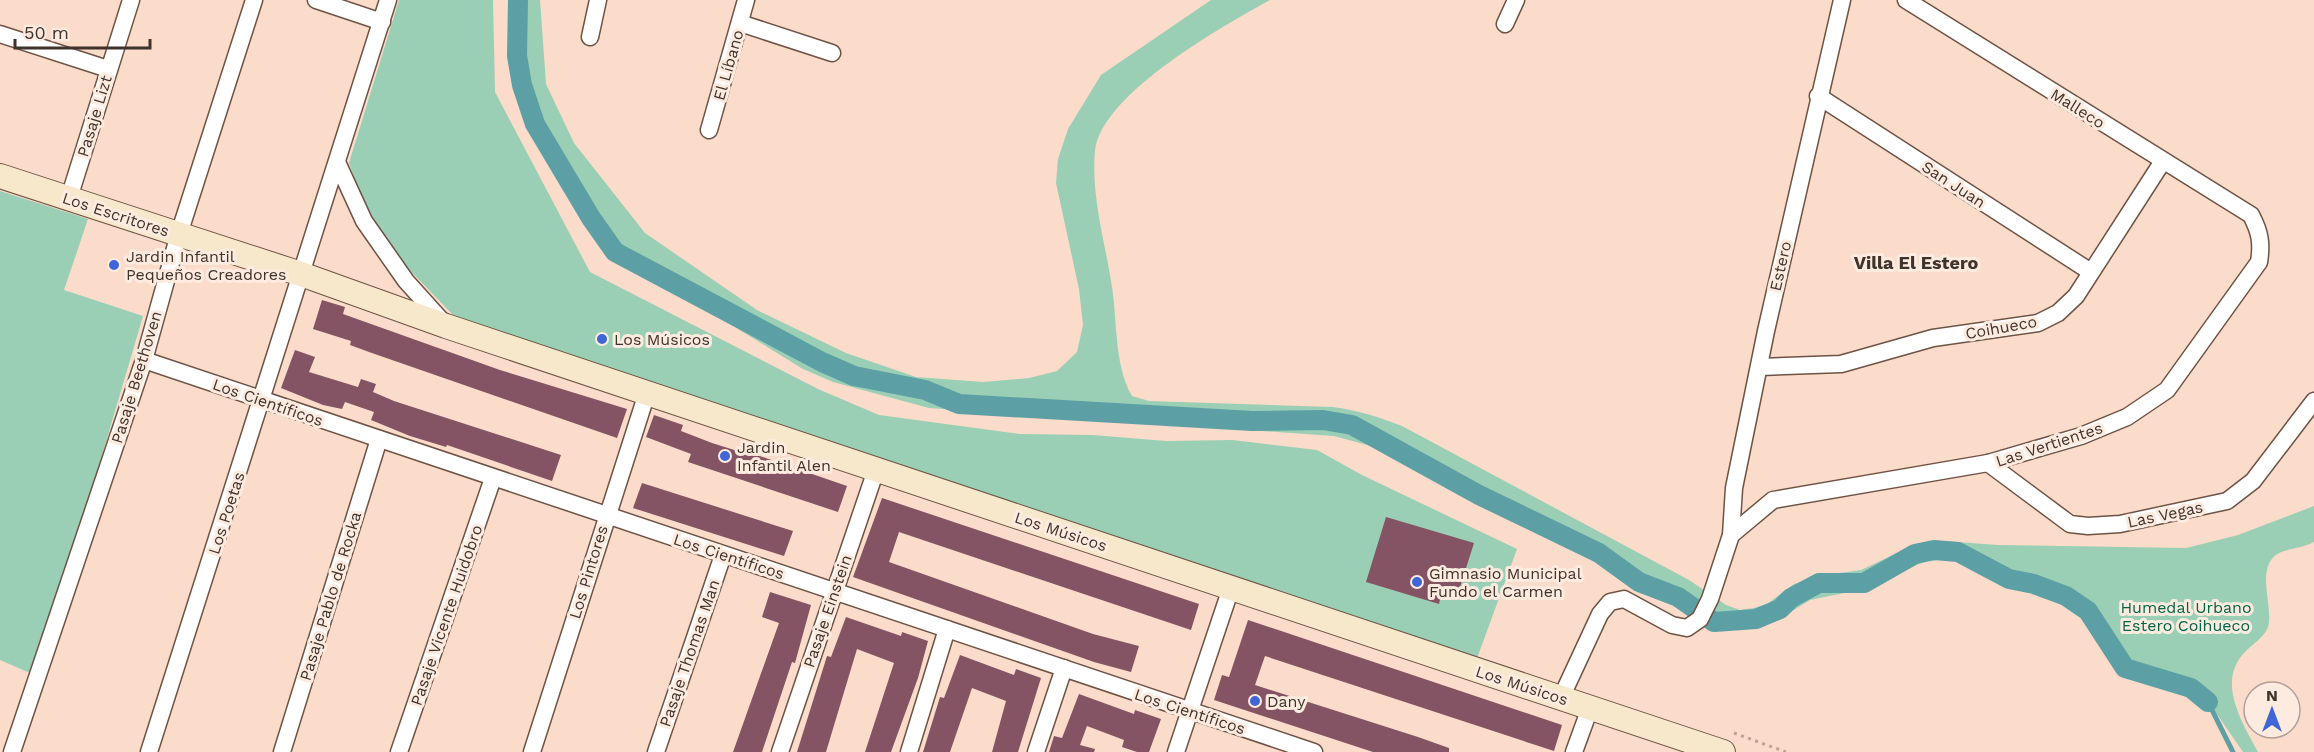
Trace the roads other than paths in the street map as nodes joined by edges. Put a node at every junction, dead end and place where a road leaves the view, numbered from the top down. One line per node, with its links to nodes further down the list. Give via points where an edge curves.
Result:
1 (131, 0): 16 (street, Pasaje Lizt)
2 (254, 0): 24 (street, Pasaje Beethoven)
3 (316, 0): 10 (street)
4 (388, 0): 10 (street)
5 (598, 0): 14 (street)
6 (746, 0): 11 (street, El Líbano)
7 (1515, 0): 12 (street)
8 (1842, 0): 17 (street, Estero)
9 (1906, 0): 19 (street, Malleco)
10 (382, 22): 20 (street)
11 (740, 23): 15 (street); 18 (street, El Líbano)
12 (1505, 24)
13 (0, 34): 16 (street)
14 (590, 37)
15 (832, 53)
16 (108, 69): 22 (street, Pasaje Lizt)
17 (1818, 96): 25 (street, San Juan); 29 (street, Estero)
18 (709, 130)
19 (2163, 161): 23 (street, Malleco); 25 (street, Coihueco)
20 (337, 162): 26 (street); 27 (street, Los Músicos, via 364,221 406,280)
21 (0, 176): 22 (street, Los Escritores)
22 (69, 198): 24 (street, Los Escritores)
23 (2250, 215): 34 (street, Las Vertientes, via 2259,228 2259,262 2167,390 2118,421)
24 (179, 234): 26 (street, Los Escritores); 28 (street, Pasaje Beethoven)
25 (2091, 272): 29 (street, Coihueco, via 2076,296 2058,313 2038,322 1934,338 1841,364)
26 (301, 274): 27 (street, Los Músicos); 31 (street, Los Poetas)
27 (447, 326): 30 (street, Los Músicos)
28 (144, 360): 31 (street, Los Científicos); 47 (street, Pasaje Beethoven)
29 (1760, 368): 38 (street, Estero, via 1734,488)
30 (647, 393): 35 (street, Los Músicos); 37 (street, Los Pintores)
31 (262, 400): 33 (street, Los Científicos); 48 (street, Los Poetas)
32 (2314, 401): 34 (street, Las Vegas, via 2253,481 2227,501 2120,524 2070,524)
33 (379, 439): 36 (street, Los Científicos); 49 (street, Pasaje Pablo de Rocka)
34 (1988, 463): 38 (street, Las Vertientes, via 1773,500)
35 (876, 470): 40 (street, Los Músicos); 41 (street, Pasaje Einstein)
36 (494, 478): 37 (street, Los Científicos); 50 (street, Pasaje Vicente Huidobro)
37 (606, 515): 39 (street, Los Científicos); 51 (street, Los Pintores)
38 (1731, 535): 44 (street, Estero, via 1700,619 1687,628 1672,625 1624,599 1610,602 1600,614)
39 (723, 555): 41 (street, Los Científicos); 52 (street, Pasaje Thomas Man)
40 (1231, 588): 44 (street, Los Músicos); 46 (street)
41 (833, 591): 42 (street, Los Científicos); 53 (street, Pasaje Einstein)
42 (947, 629): 43 (street, Los Científicos); 54 (street)
43 (1064, 668): 46 (street, Los Científicos); 55 (street)
44 (1561, 698): 45 (street, Los Músicos)
45 (1590, 708): 58 (street); 59 (street, Los Músicos)
46 (1190, 711): 56 (street); 57 (street, Los Científicos)
47 (12, 752)
48 (149, 752)
49 (282, 752)
50 (399, 752)
51 (532, 752)
52 (656, 752)
53 (780, 752)
54 (909, 752)
55 (1036, 752)
56 (1176, 752)
57 (1314, 752)
58 (1574, 752)
59 (1723, 752)

